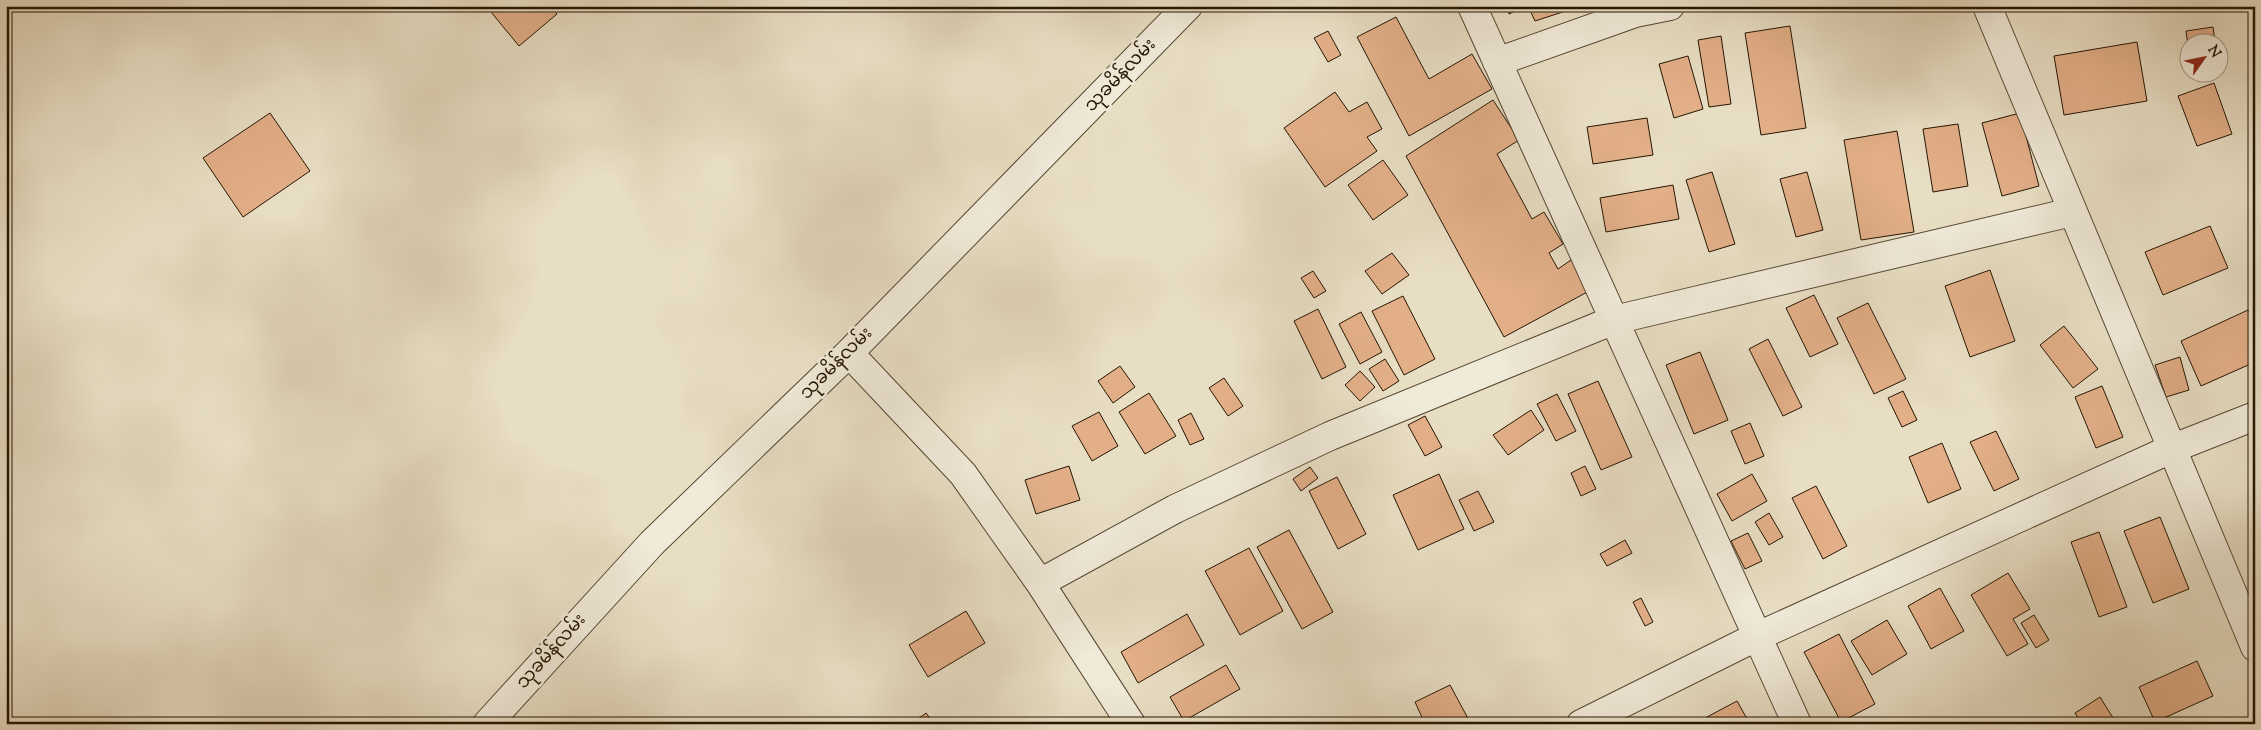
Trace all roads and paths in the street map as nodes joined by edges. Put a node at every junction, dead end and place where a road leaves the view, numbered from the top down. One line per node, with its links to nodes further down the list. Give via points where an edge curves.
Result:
1 (1188, 6): 8 (street, သုခမိန်လမ်း)
2 (1472, 6): 5 (street)
3 (1670, 6): 5 (street, via 1635,13)
4 (1988, 6): 6 (street)
5 (1497, 62): 7 (street)
6 (2072, 212): 7 (street); 10 (street)
7 (1614, 320): 11 (street, via 1330,436 1175,509); 12 (street)
8 (849, 353): 11 (street, via 963,474); 14 (street, သုခမိန်လမ်း, via 652,543)
9 (2255, 416): 10 (street)
10 (2171, 449): 12 (street); 13 (street)
11 (1040, 583): 15 (street)
12 (1756, 637): 16 (street); 17 (street)
13 (2255, 647)
14 (487, 724)
15 (1132, 724)
16 (1581, 724)
17 (1796, 724)

